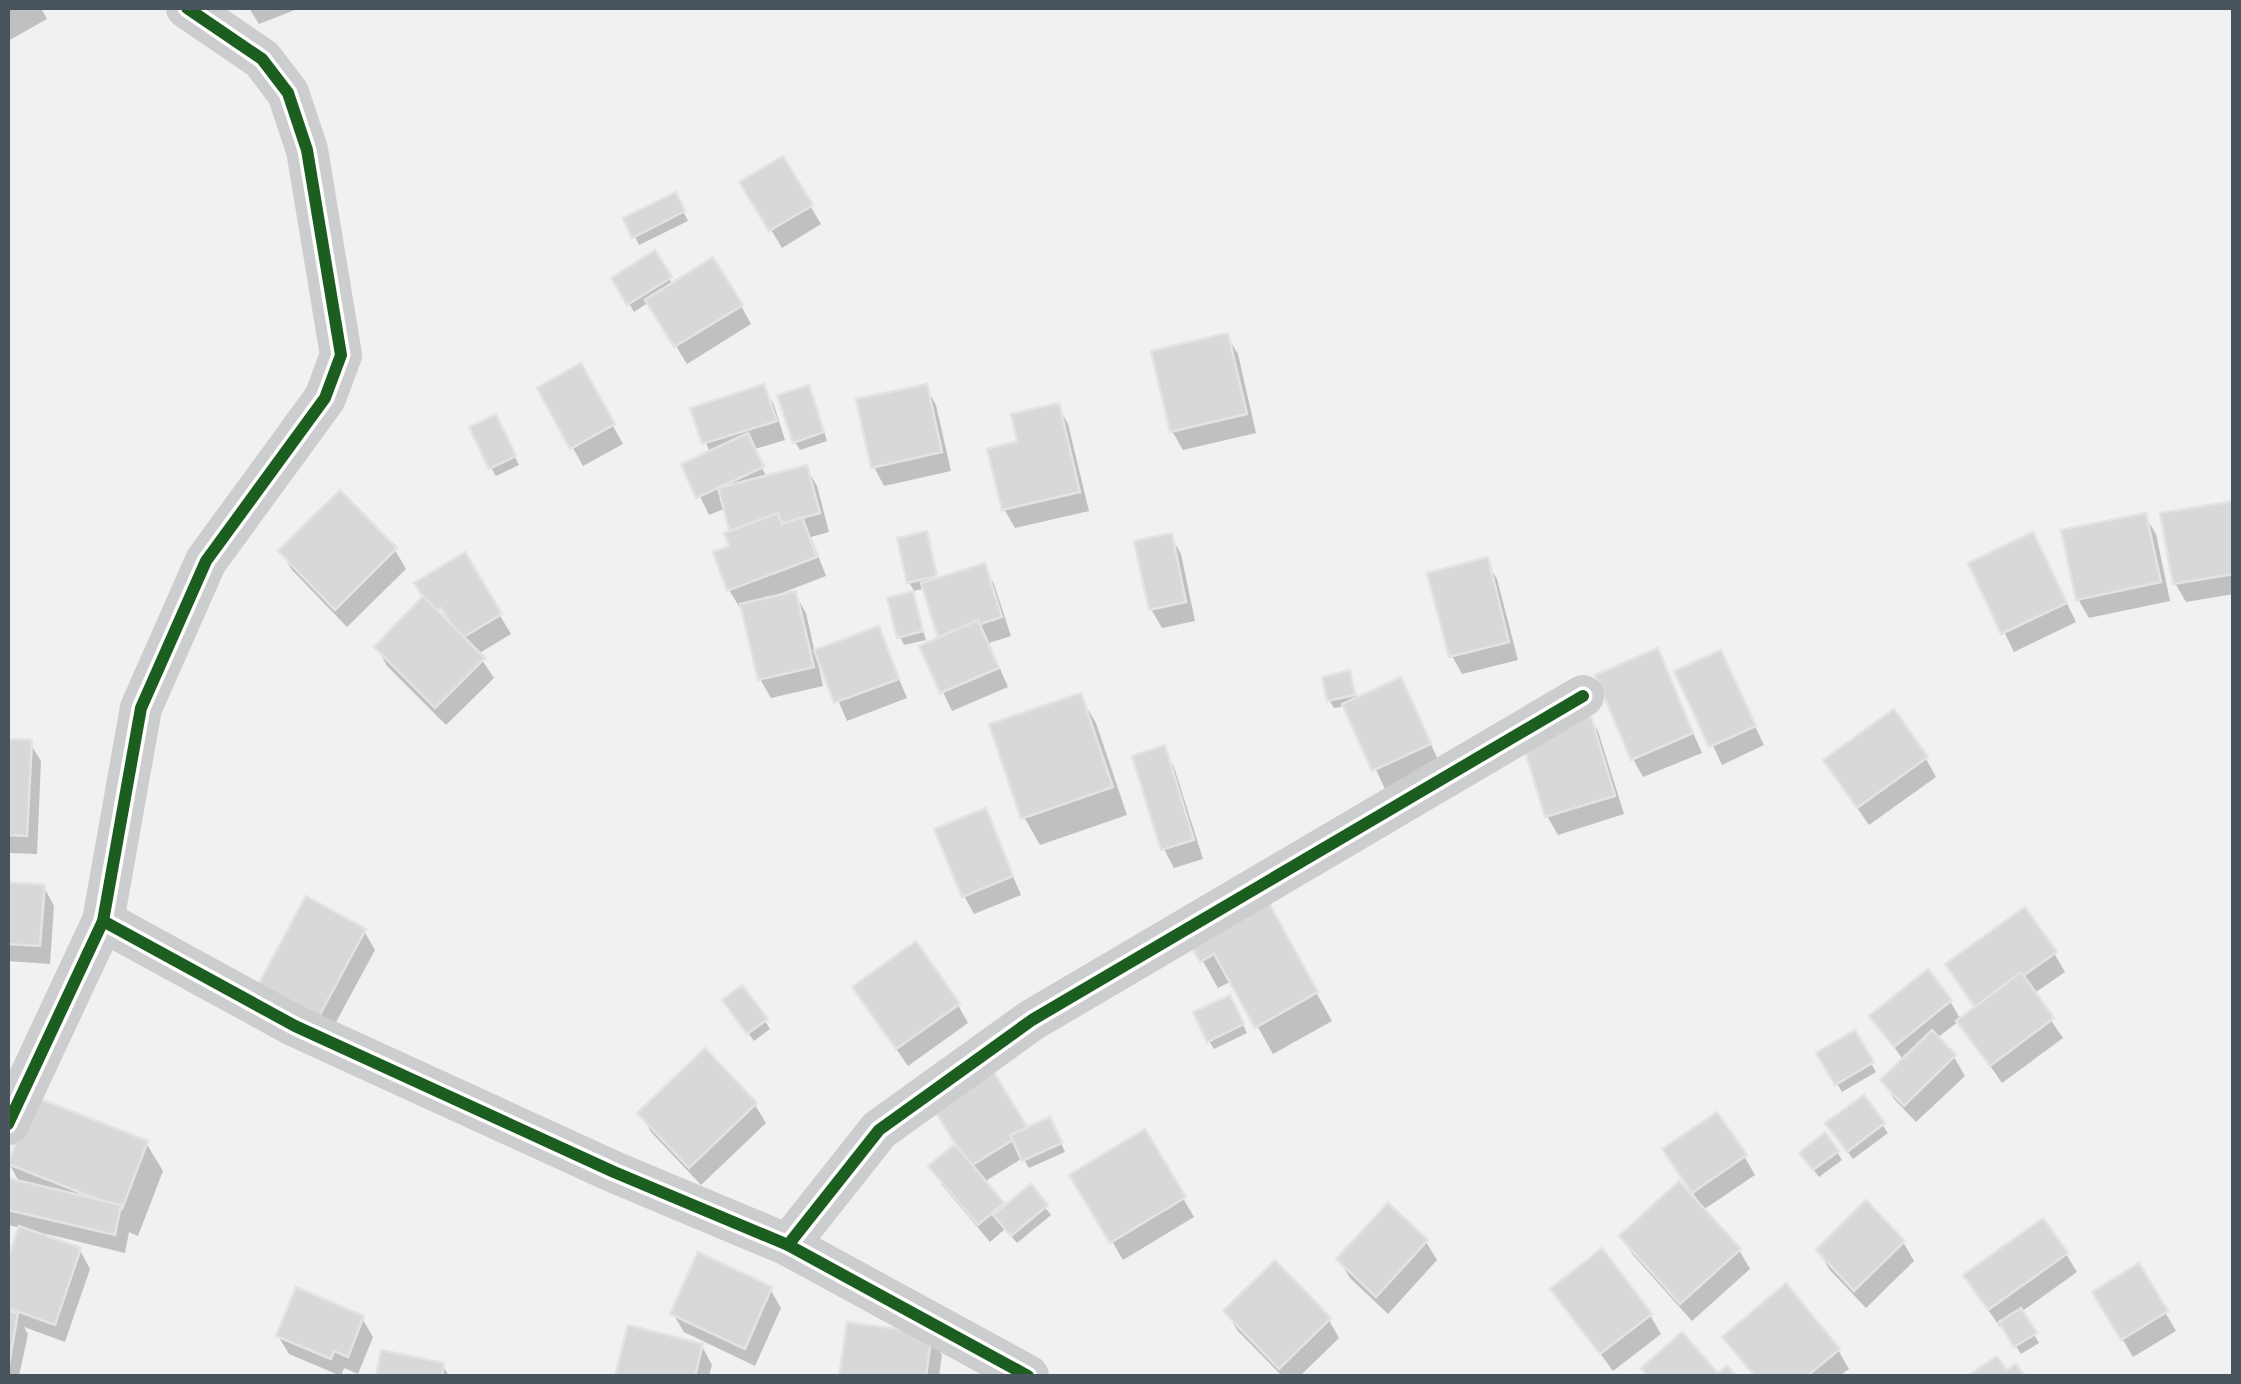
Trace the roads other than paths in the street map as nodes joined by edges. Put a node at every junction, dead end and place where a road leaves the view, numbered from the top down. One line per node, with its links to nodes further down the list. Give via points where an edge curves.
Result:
1 (187, 8): 3 (street, via 262,59 288,93 307,150 342,355 325,398 206,561 141,708)
2 (1583, 696): 5 (street, via 1032,1020 880,1130)
3 (103, 920): 4 (street); 5 (street, via 294,1026)
4 (8, 1124)
5 (788, 1245): 6 (street)
6 (1028, 1376)

